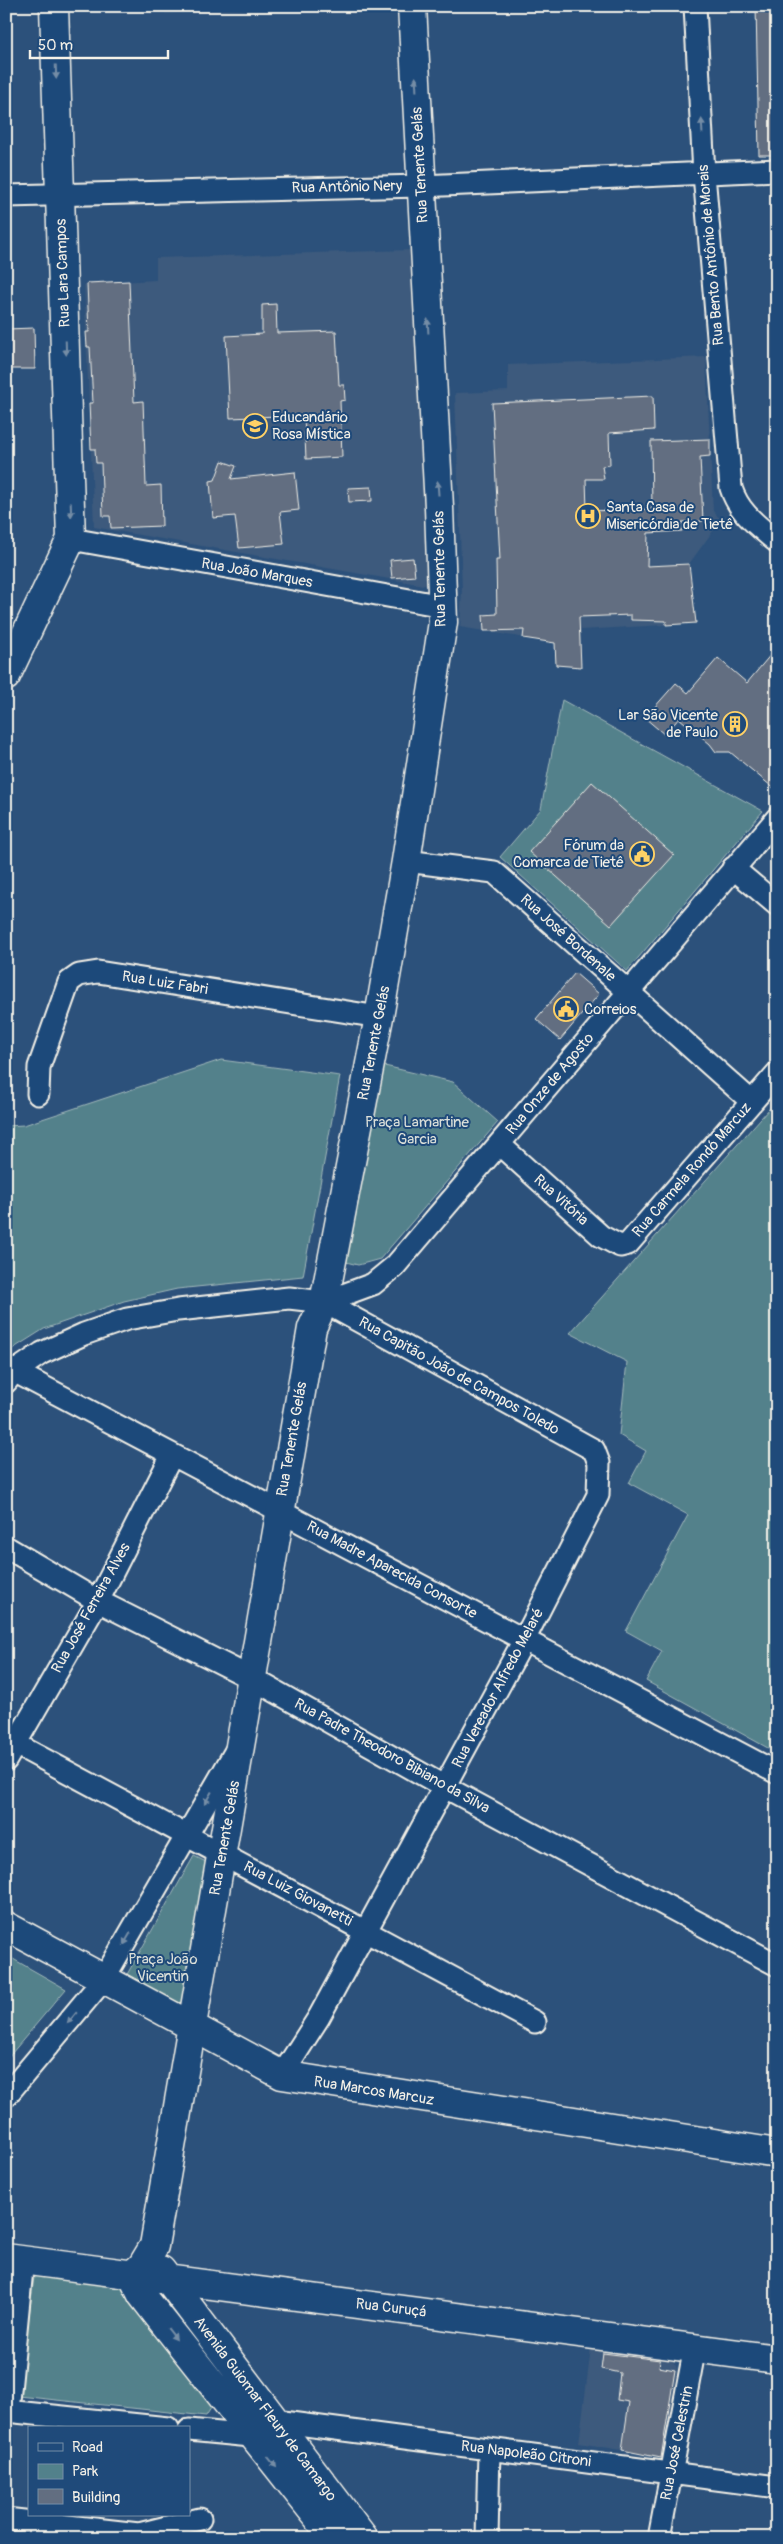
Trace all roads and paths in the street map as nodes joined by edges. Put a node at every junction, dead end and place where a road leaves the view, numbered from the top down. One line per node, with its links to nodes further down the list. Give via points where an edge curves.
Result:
1 (54, 6): 7 (street, Rua Lara Campos, one-way to 7)
2 (412, 6): 6 (street, Rua Tenente Gelás, one-way to 2)
3 (696, 6): 5 (street, Rua Bento Antônio de Morais, one-way to 3)
4 (777, 170): 5 (street, Rua Antônio Nery)
5 (704, 174): 6 (street, Rua Antônio Nery); 10 (street, Rua Bento Antônio de Morais, via 731,488 735,502 745,515)
6 (421, 186): 7 (street, Rua Antônio Nery); 11 (street, Rua Tenente Gelás, one-way to 6)
7 (61, 194): 8 (street, Rua Antônio Nery); 9 (street, Rua Lara Campos, one-way to 9)
8 (6, 196)
9 (71, 539): 11 (street, Rua João Marques); 12 (street)
10 (777, 542)
11 (443, 606): 14 (street, Rua Tenente Gelás)
12 (6, 676)
13 (777, 818): 15 (street, Rua Onze de Agosto)
14 (406, 861): 17 (street, Rua José Bordenale, via 494,872); 18 (street, Rua Tenente Gelás)
15 (733, 868): 16 (street); 17 (street, Rua Onze de Agosto)
16 (777, 904)
17 (628, 992): 21 (street, Rua José Bordenale); 22 (street, Rua Onze de Agosto)
18 (379, 1017): 20 (street, Rua Luiz Fabri, via 98,972 79,975 69,982 39,1067); 24 (street, Rua Tenente Gelás)
19 (777, 1074): 21 (street, Rua Carmela Rondó Marcuz)
20 (38, 1094)
21 (752, 1102): 23 (street, Rua Carmela Rondó Marcuz)
22 (500, 1144): 23 (street, Rua Vitória, via 601,1236 615,1244); 24 (street, Rua Onze de Agosto, via 395,1266 373,1284)
23 (628, 1244)
24 (324, 1302): 25 (street, via 289,1298 127,1319 42,1353); 26 (street, Rua Capitão João de Campos Toledo); 28 (street, Rua Tenente Gelás, via 312,1328)
25 (9, 1374): 27 (street, Rua Madre Aparecida Consorte)
26 (594, 1450): 31 (street, Rua Vereador Alfredo Melaré, via 599,1463 598,1495)
27 (172, 1455): 28 (street, Rua Madre Aparecida Consorte); 30 (street, Rua José Ferreira Alves)
28 (279, 1510): 31 (street, Rua Madre Aparecida Consorte); 32 (street, Rua Tenente Gelás)
29 (6, 1547): 30 (street, Rua Padre Theodoro Bibiano da Silva)
30 (98, 1601): 32 (street, Rua Padre Theodoro Bibiano da Silva); 34 (street, Rua José Ferreira Alves)
31 (524, 1640): 35 (street, Rua Madre Aparecida Consorte); 36 (street, Rua Vereador Alfredo Melaré)
32 (253, 1679): 33 (street, Rua Tenente Gelás); 36 (street, Rua Padre Theodoro Bibiano da Silva)
33 (241, 1741): 37 (street, one-way to 37); 38 (street, Rua Tenente Gelás)
34 (9, 1748): 37 (street, Rua Luiz Giovanetti)
35 (777, 1772)
36 (445, 1787): 40 (street, Rua Vereador Alfredo Melaré); 41 (street, Rua Padre Theodoro Bibiano da Silva)
37 (187, 1836): 38 (street, Rua Luiz Giovanetti); 42 (street, one-way to 42)
38 (223, 1854): 40 (street, Rua Luiz Giovanetti); 44 (street, Rua Tenente Gelás)
39 (6, 1926): 42 (street, Rua Marcos Marcuz)
40 (367, 1931): 43 (street, Rua Luiz Giovanetti); 45 (street, Rua Vereador Alfredo Melaré, via 319,2018)
41 (777, 1965)
42 (103, 1980): 44 (street, Rua Marcos Marcuz); 46 (street, one-way to 46)
43 (535, 2022)
44 (192, 2027): 45 (street, Rua Marcos Marcuz); 48 (street, Rua Tenente Gelás)
45 (282, 2075): 47 (street, Rua Marcos Marcuz)
46 (6, 2096)
47 (777, 2153)
48 (154, 2246): 50 (street, Rua Tenente Gelás); 51 (street, Rua Tenente Gelás, via 142,2266)
49 (15, 2258): 51 (street, Rua Curuçá); 54 (street)
50 (168, 2280): 51 (street, Rua Curuçá); 52 (street, Rua Curuçá); 55 (street, Avenida Guiomar Fleury de Camargo)
51 (137, 2285): 58 (street, one-way to 58)
52 (695, 2347): 53 (street, Rua Curuçá); 60 (street, Rua José Celestrin)
53 (777, 2359)
54 (7, 2411): 56 (street)
55 (274, 2421): 59 (street, Rua Napoleão Citroni); 66 (street, Avenida Guiomar Fleury de Camargo)
56 (149, 2426)
57 (190, 2430): 58 (street)
58 (251, 2436): 65 (street, one-way to 65)
59 (489, 2450): 60 (street, Rua Napoleão Citroni); 67 (street)
60 (672, 2474): 61 (street, Rua Napoleão Citroni); 68 (street, Rua José Celestrin)
61 (777, 2487)
62 (6, 2519): 64 (street)
63 (200, 2519): 64 (street)
64 (139, 2536)
65 (334, 2538)
66 (364, 2538)
67 (487, 2538)
68 (659, 2538)

